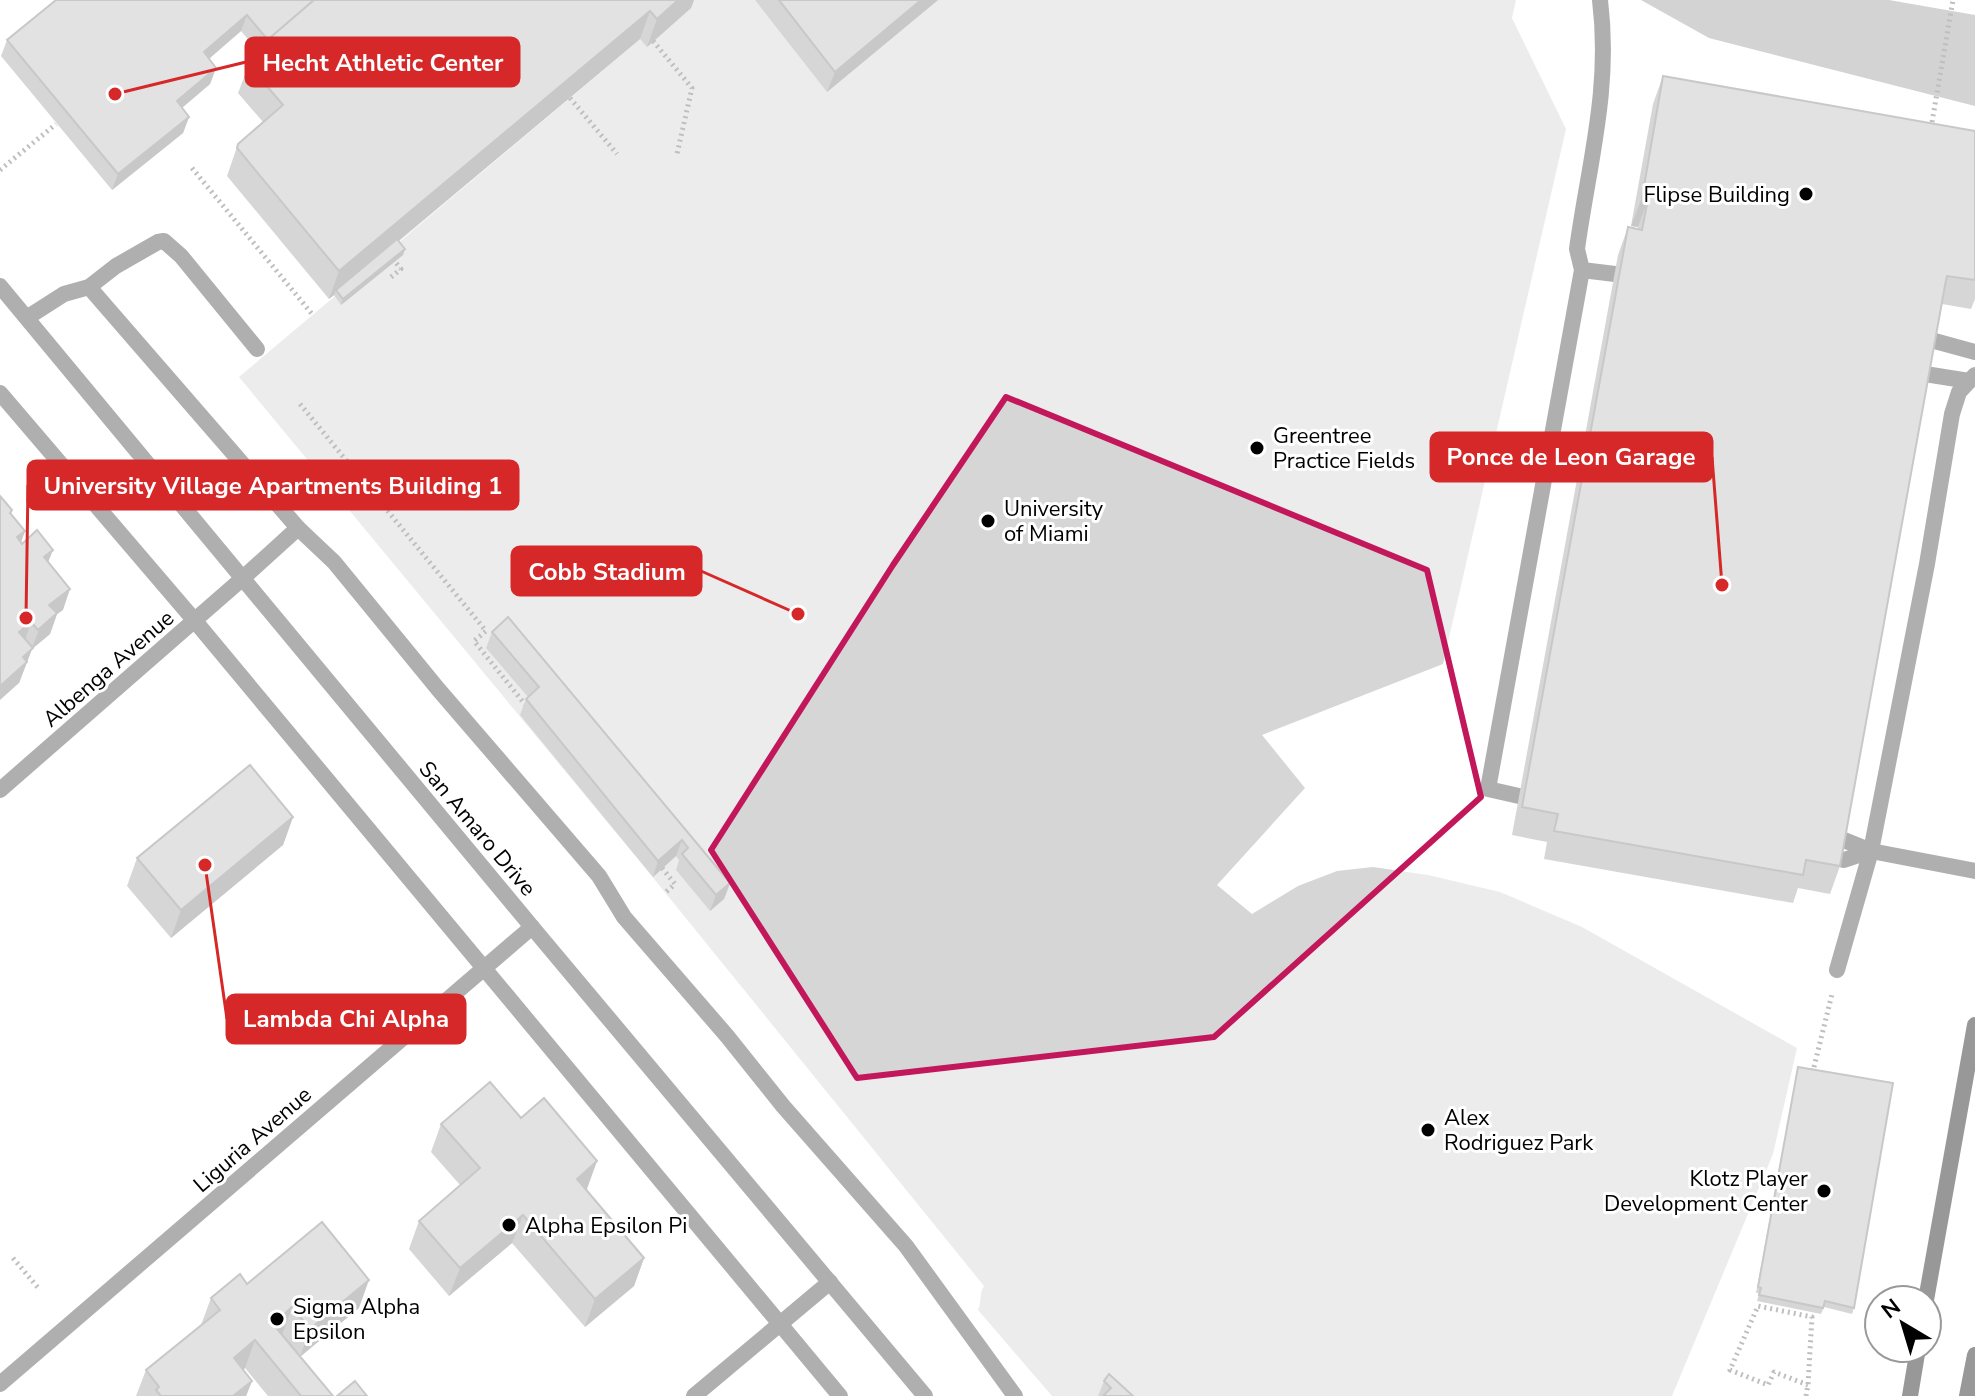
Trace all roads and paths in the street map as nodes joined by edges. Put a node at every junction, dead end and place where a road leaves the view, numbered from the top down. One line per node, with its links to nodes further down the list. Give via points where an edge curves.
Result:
1 (1600, 0): 12 (street, via 1602,100 1577,249)
2 (1953, 0): 6 (path)
3 (653, 41): 8 (path, via 692,88)
4 (570, 98): 7 (path)
5 (56, 124): 10 (path)
6 (1930, 137)
7 (617, 154)
8 (677, 154)
9 (192, 168): 17 (path)
10 (0, 170)
11 (386, 251): 14 (path, via 401,269)
12 (1582, 270): 13 (street); 33 (street, via 1488,789)
13 (1615, 274)
14 (391, 277)
15 (0, 286): 18 (street, San Amaro Drive)
16 (89, 287): 18 (street, via 64,294); 20 (street, via 164,241); 26 (street)
17 (312, 314)
18 (28, 317): 27 (street, San Amaro Drive)
19 (1931, 340): 21 (street)
20 (257, 349)
21 (1975, 352)
22 (1925, 374): 23 (street)
23 (1972, 378): 35 (street, via 1959,392 1952,414)
24 (0, 393): 28 (street)
25 (300, 404): 29 (path, via 486,631 474,641)
26 (298, 528): 27 (street, Albenga Avenue); 57 (street, via 334,562 599,876 624,917 906,1246)
27 (243, 578): 28 (street, Albenga Avenue); 40 (street, San Amaro Drive)
28 (195, 621): 32 (street, Albenga Avenue); 41 (street)
29 (510, 685): 30 (path); 31 (path)
30 (501, 692)
31 (528, 708)
32 (0, 790)
33 (1519, 796)
34 (1839, 838): 35 (street)
35 (1871, 851): 36 (street); 38 (street); 42 (street)
36 (1835, 858)
37 (662, 868): 39 (path, via 675,884)
38 (1975, 871)
39 (666, 892)
40 (532, 927): 41 (street, Liguria Avenue); 46 (street, San Amaro Drive)
41 (484, 969): 49 (street); 52 (street, Liguria Avenue)
42 (1837, 970): 44 (path, via 1813,1071)
43 (1975, 1025): 47 (main road)
44 (1802, 1069)
45 (13, 1258): 48 (path)
46 (830, 1282): 49 (street); 56 (street, San Amaro Drive)
47 (1929, 1284)
48 (40, 1290)
49 (780, 1324): 54 (street); 55 (street)
50 (1975, 1355): 60 (main road)
51 (1915, 1364): 59 (main road)
52 (0, 1384)
53 (1808, 1385): 53 (path, via 1812,1317 1758,1306 1730,1370 1768,1385 1774,1372); 58 (path)
54 (694, 1396)
55 (840, 1396)
56 (925, 1396)
57 (1015, 1396)
58 (1806, 1396)
59 (1910, 1396)
60 (1967, 1396)

